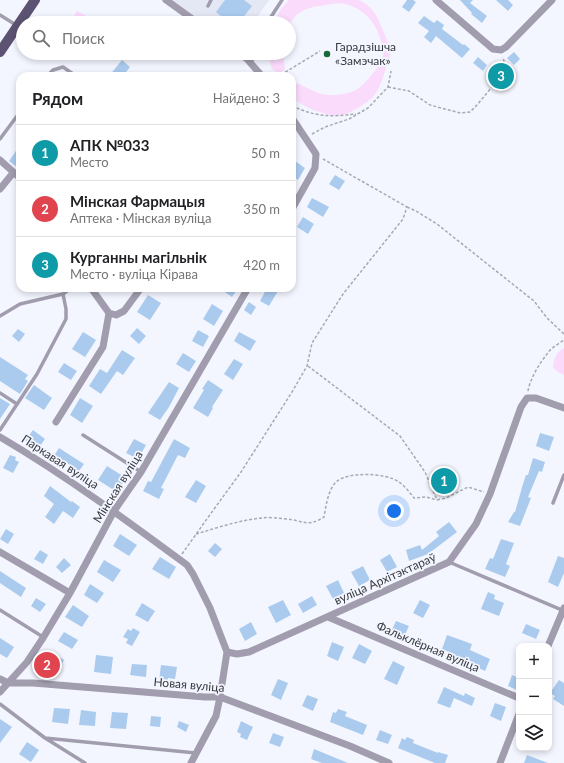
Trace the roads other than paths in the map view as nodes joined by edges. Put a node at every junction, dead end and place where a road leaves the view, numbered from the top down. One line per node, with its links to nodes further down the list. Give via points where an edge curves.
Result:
1 (35, 0): 9 (main road)
2 (166, 0): 10 (street)
3 (211, 0): 7 (lane)
4 (282, 0): 11 (lane)
5 (436, 0): 6 (street, via 493,49 501,50)
6 (552, 0)
7 (208, 6)
8 (0, 15): 12 (lane)
9 (24, 16)
10 (188, 16)
11 (272, 16)
12 (16, 25)
13 (16, 28): 14 (main road)
14 (0, 52)
15 (247, 60): 17 (street)
16 (252, 60): 17 (lane)
17 (251, 64): 20 (street)
18 (51, 72): 19 (lane, via 63,67)
19 (70, 72)
20 (258, 72)
21 (16, 117): 23 (lane)
22 (296, 124): 28 (street, via 316,154 315,168)
23 (0, 139)
24 (0, 160): 25 (street)
25 (13, 173): 26 (street); 27 (street)
26 (16, 175)
27 (0, 189)
28 (296, 202)
29 (66, 292): 33 (lane)
30 (94, 292): 34 (street)
31 (138, 292): 34 (street, via 124,311 116,315)
32 (246, 292): 43 (street, Мінская вуліца)
33 (63, 294): 35 (lane, via 20,304); 37 (lane, via 66,319 37,374)
34 (109, 313): 39 (street, via 103,347)
35 (0, 316)
36 (0, 393): 37 (lane)
37 (17, 404): 40 (lane)
38 (564, 408): 48 (street, вуліца Архітэктараў, via 536,398 527,398 521,406 490,494 476,524)
39 (56, 422)
40 (0, 430)
41 (83, 435): 43 (lane)
42 (0, 437): 46 (street, Паркавая вуліца, via 33,456)
43 (141, 472): 46 (street, Мінская вуліца)
44 (564, 475): 45 (lane)
45 (553, 503)
46 (114, 511): 49 (street, Мінская вуліца); 55 (street, Паркавая вуліца, via 187,565 210,608)
47 (0, 552): 49 (street)
48 (449, 562): 51 (lane); 52 (street, вуліца Архітэктараў)
49 (70, 593): 53 (street, Мінская вуліца)
50 (0, 610): 53 (lane)
51 (564, 610): 54 (street)
52 (328, 617): 55 (street, вуліца Архітэктараў, via 249,652); 60 (street, Фальклёрная вуліца)
53 (43, 638): 57 (street, Мінская вуліца, via 27,662)
54 (549, 643)
55 (227, 652): 59 (street, Паркавая вуліца)
56 (0, 679): 57 (street, Новая вуліца)
57 (8, 683): 58 (street, Мінская вуліца); 59 (street, Новая вуліца)
58 (0, 692)
59 (220, 697): 64 (street, Паркавая вуліца, via 216,716); 67 (street, Новая вуліца)
60 (516, 697)
61 (0, 704): 63 (lane)
62 (519, 715): 68 (street)
63 (45, 738): 64 (lane); 65 (lane)
64 (197, 753): 66 (street, Паркавая вуліца)
65 (85, 763)
66 (192, 763)
67 (389, 763)
68 (500, 763)

